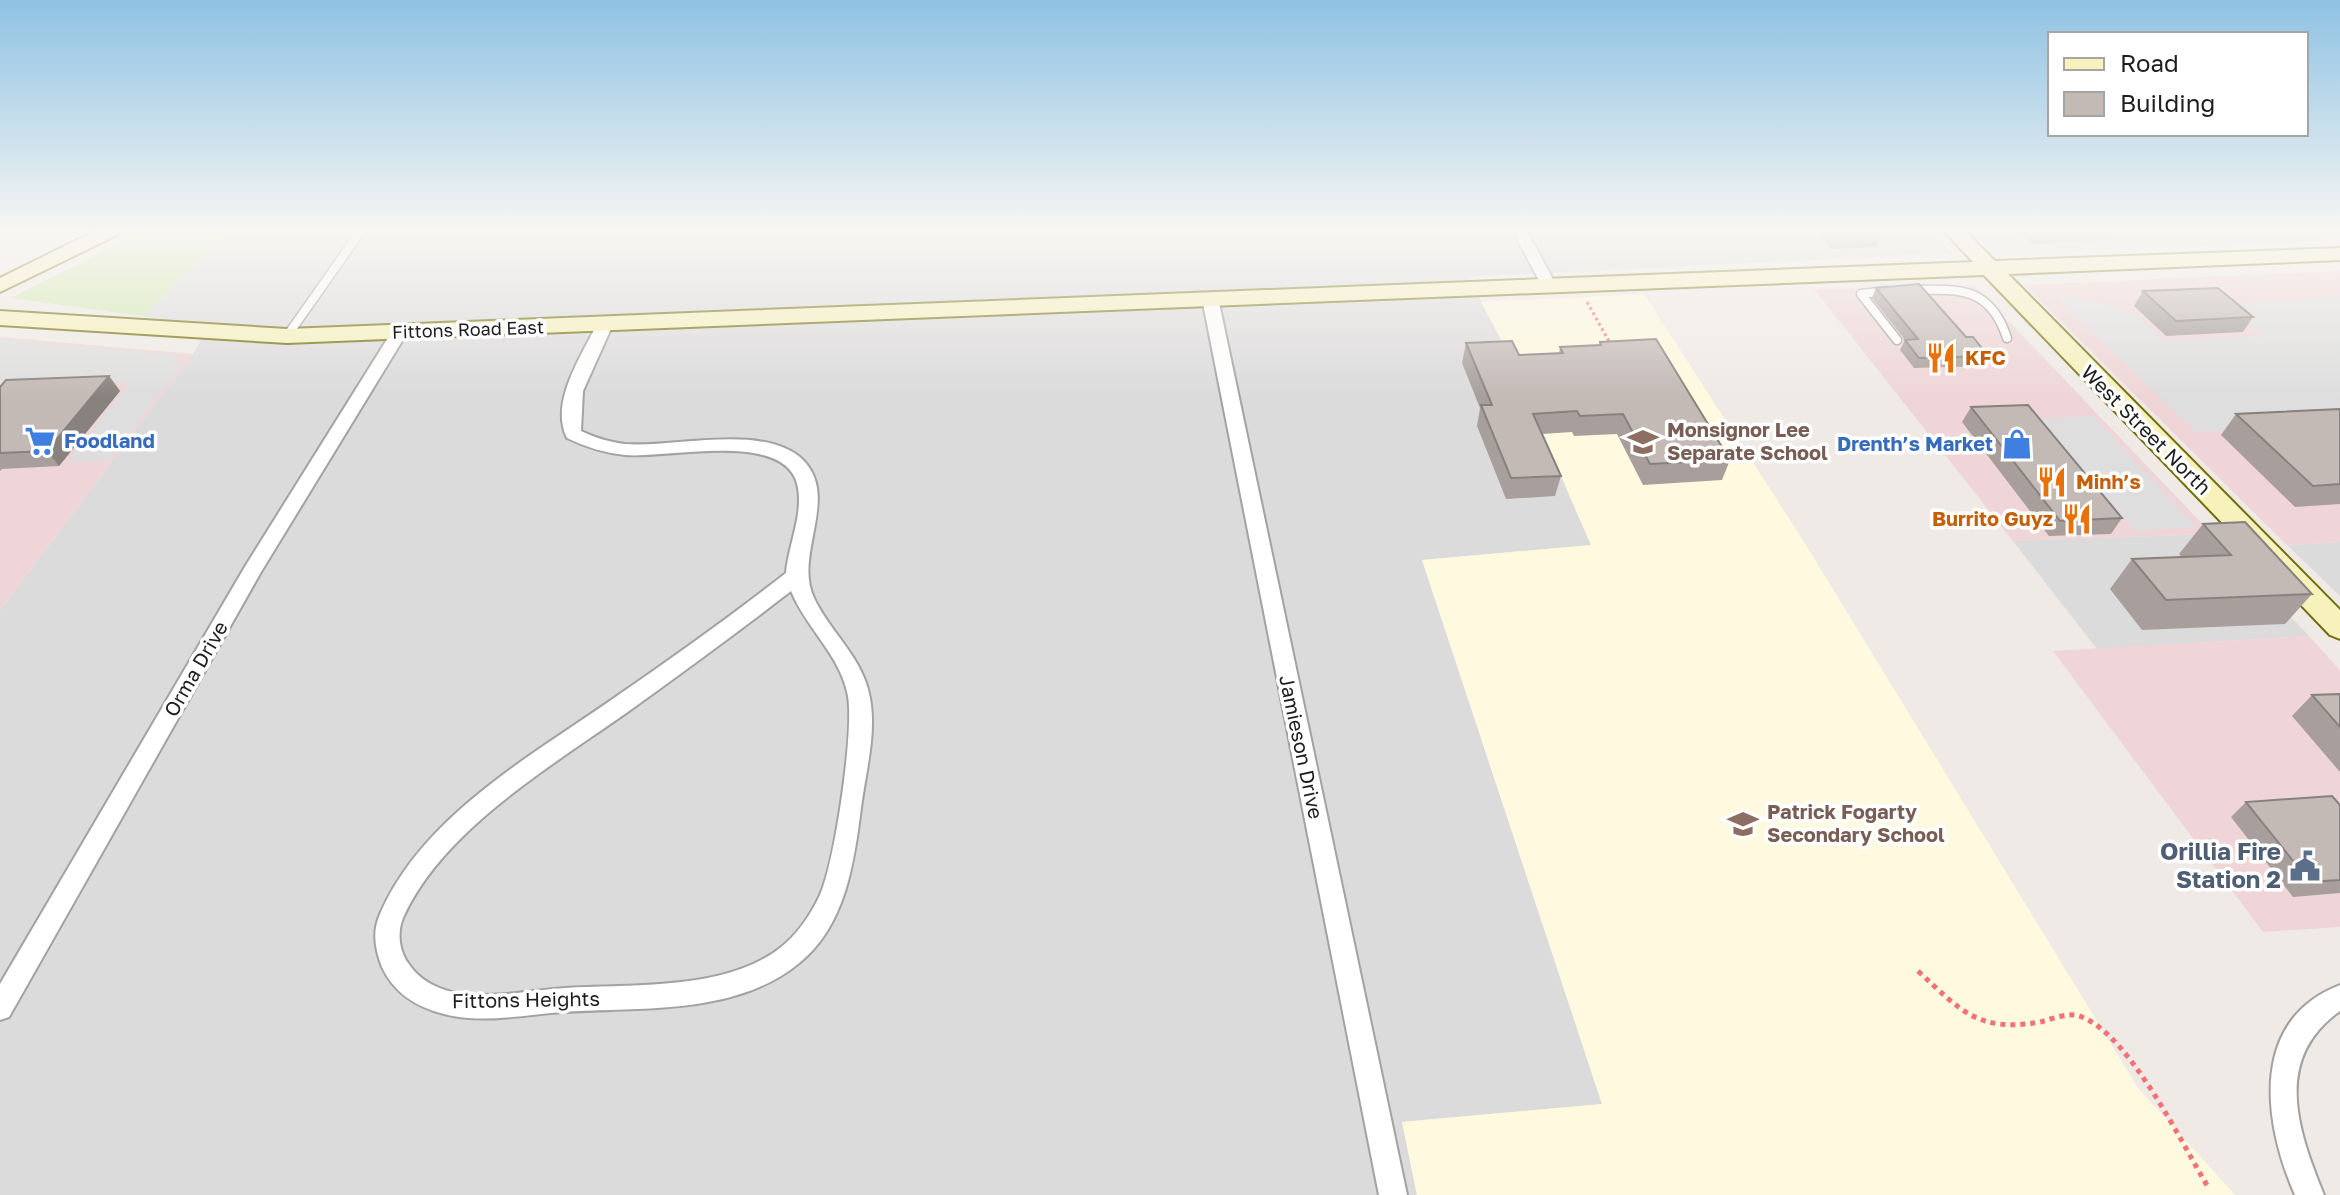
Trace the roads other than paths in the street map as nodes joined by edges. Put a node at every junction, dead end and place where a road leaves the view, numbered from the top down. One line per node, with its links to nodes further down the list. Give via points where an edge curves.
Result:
1 (322, 287): 8 (lane)
2 (1502, 287): 4 (street, Fittons Road East)
3 (2009, 287): 12 (street, West Street North)
4 (1210, 298): 6 (street, Fittons Road East); 15 (street, Jamieson Drive)
5 (0, 318): 8 (street, Fittons Road East)
6 (605, 324): 7 (street, Fittons Road East); 11 (street, via 576,386 569,421 573,434 587,444 635,450 761,447 783,455 799,466 810,500)
7 (399, 333): 8 (street, Fittons Road East); 14 (street, Orma Drive, via 253,570)
8 (287, 336)
9 (2007, 338): 10 (lane, via 2002,317 1974,291 1862,292)
10 (1897, 340)
11 (796, 576): 11 (street, Fittons Heights, via 522,775 444,840 413,876 390,918 387,949 402,979 421,997 463,1005 664,996 751,977 788,957 816,925 834,891 860,733 856,683 804,599)
12 (2340, 628)
13 (2340, 997): 16 (street, via 2319,1008 2288,1051 2285,1118)
14 (0, 1008)
15 (1393, 1195)
16 (2310, 1195)

